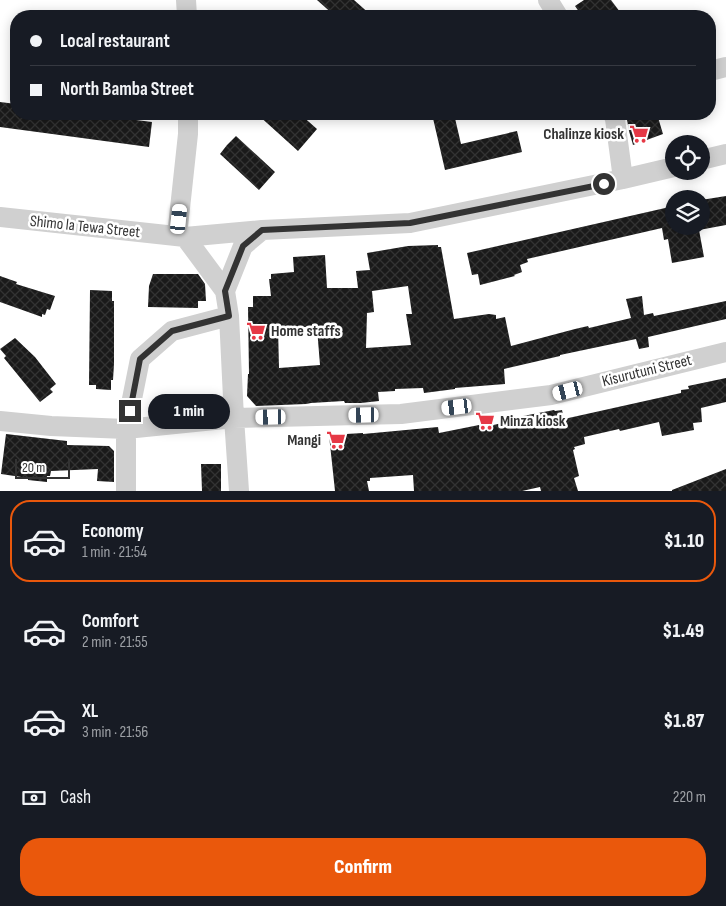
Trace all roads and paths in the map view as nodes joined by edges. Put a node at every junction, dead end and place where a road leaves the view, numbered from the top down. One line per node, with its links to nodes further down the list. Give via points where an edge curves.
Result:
1 (188, 120): 9 (street)
2 (614, 120): 6 (street)
3 (726, 154): 4 (street)
4 (710, 158)
5 (665, 169): 6 (street, Shimo la Tewa Street)
6 (623, 180): 8 (street, Shimo la Tewa Street, via 410,223)
7 (0, 217): 9 (street, Shimo la Tewa Street)
8 (262, 230): 9 (street, Shimo la Tewa Street); 10 (street, via 243,246)
9 (181, 237): 10 (street)
10 (225, 291): 11 (street)
11 (229, 316): 13 (street); 15 (street, via 172,331 140,359)
12 (726, 352): 13 (street, Kisurutuni Street, via 551,395 401,414)
13 (234, 418): 15 (street, Kisurutuni Street); 17 (street)
14 (0, 420): 15 (street, Kisurutuni Street)
15 (126, 429): 16 (street)
16 (126, 491)
17 (239, 491)

